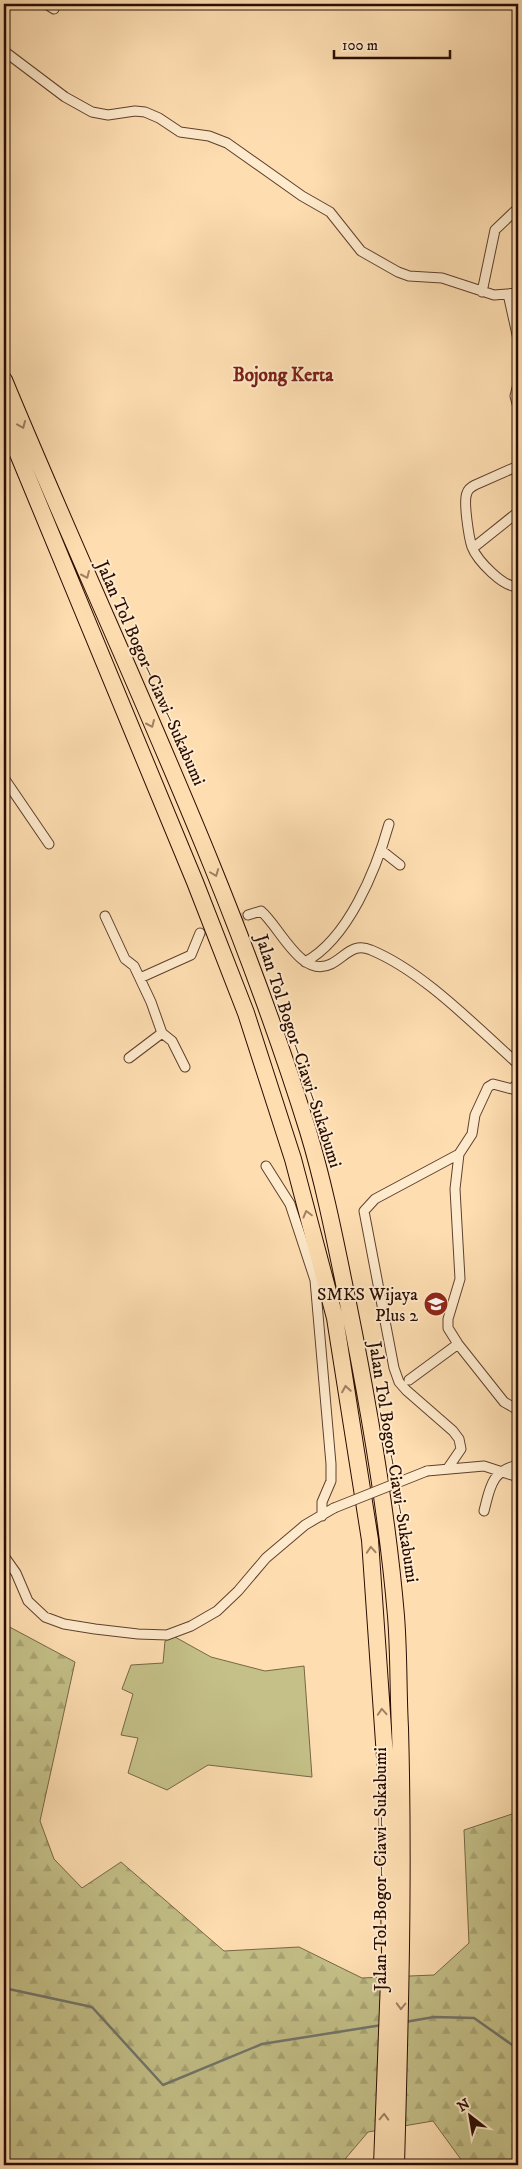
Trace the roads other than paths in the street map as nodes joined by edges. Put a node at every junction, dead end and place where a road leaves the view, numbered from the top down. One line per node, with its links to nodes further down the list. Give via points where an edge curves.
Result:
1 (46, 4): 2 (street)
2 (54, 9)
3 (4, 51): 5 (street, via 65,97 92,112 108,115 144,112 180,132 209,136 227,143 327,210 362,251 391,269 409,276 442,278)
4 (518, 208): 5 (street, via 494,230)
5 (482, 292): 7 (street)
6 (518, 293): 7 (street)
7 (508, 294): 8 (street)
8 (518, 339)
9 (4, 380): 44 (highway, Jalan Tol Bogor–Ciawi–Sukabumi, one-way to 44, via 211,861 306,1124 331,1220 367,1396 395,1610 401,1779)
10 (518, 384): 11 (street, via 515,396)
11 (518, 407)
12 (4, 420): 44 (highway, Jalan Tol Bogor–Ciawi–Sukabumi, one-way to 12, via 370,1540 335,1318 292,1159 246,1013)
13 (518, 466): 15 (street, via 474,485 467,492)
14 (518, 512): 15 (street)
15 (473, 548): 16 (street, via 496,575 511,586)
16 (518, 586)
17 (4, 778): 19 (street)
18 (389, 824): 20 (street)
19 (50, 844)
20 (381, 850): 21 (street); 25 (street, via 369,882 343,925 323,950)
21 (400, 865)
22 (248, 914): 25 (street, via 261,911 267,916 298,958)
23 (105, 916): 26 (street, via 125,959 132,963)
24 (200, 933): 26 (street, via 191,955)
25 (305, 962): 29 (street, via 319,967 331,964 351,949 362,947 371,950 407,969)
26 (140, 978): 27 (street)
27 (162, 1033): 28 (street); 30 (street, via 175,1046)
28 (129, 1058)
29 (518, 1064)
30 (185, 1067)
31 (516, 1088): 32 (street, via 493,1084 488,1087 476,1114 472,1134)
32 (459, 1154): 34 (street, via 455,1189 460,1278 447,1324); 38 (street, via 375,1199 364,1208 363,1217 399,1382 459,1439 461,1450)
33 (266, 1166): 42 (street, via 290,1204 315,1280 331,1464 331,1481 322,1502)
34 (458, 1344): 35 (street); 36 (street, via 504,1402)
35 (409, 1380)
36 (518, 1410)
37 (518, 1465): 39 (street)
38 (448, 1468): 39 (street, via 484,1466); 42 (street, bridge, via 427,1471 334,1508)
39 (503, 1471): 40 (street); 41 (street, via 491,1482)
40 (518, 1477)
41 (484, 1511)
42 (322, 1516): 43 (street, via 305,1525 266,1558 238,1592 217,1611 191,1626 167,1634 90,1628 44,1617 28,1601 19,1579)
43 (5, 1561)
44 (396, 1955): 45 (highway, Jalan Tol Bogor–Ciawi–Sukabumi, one-way to 44); 46 (highway, Jalan Tol Bogor–Ciawi–Sukabumi, one-way to 46)
45 (382, 2165)
46 (396, 2165)

